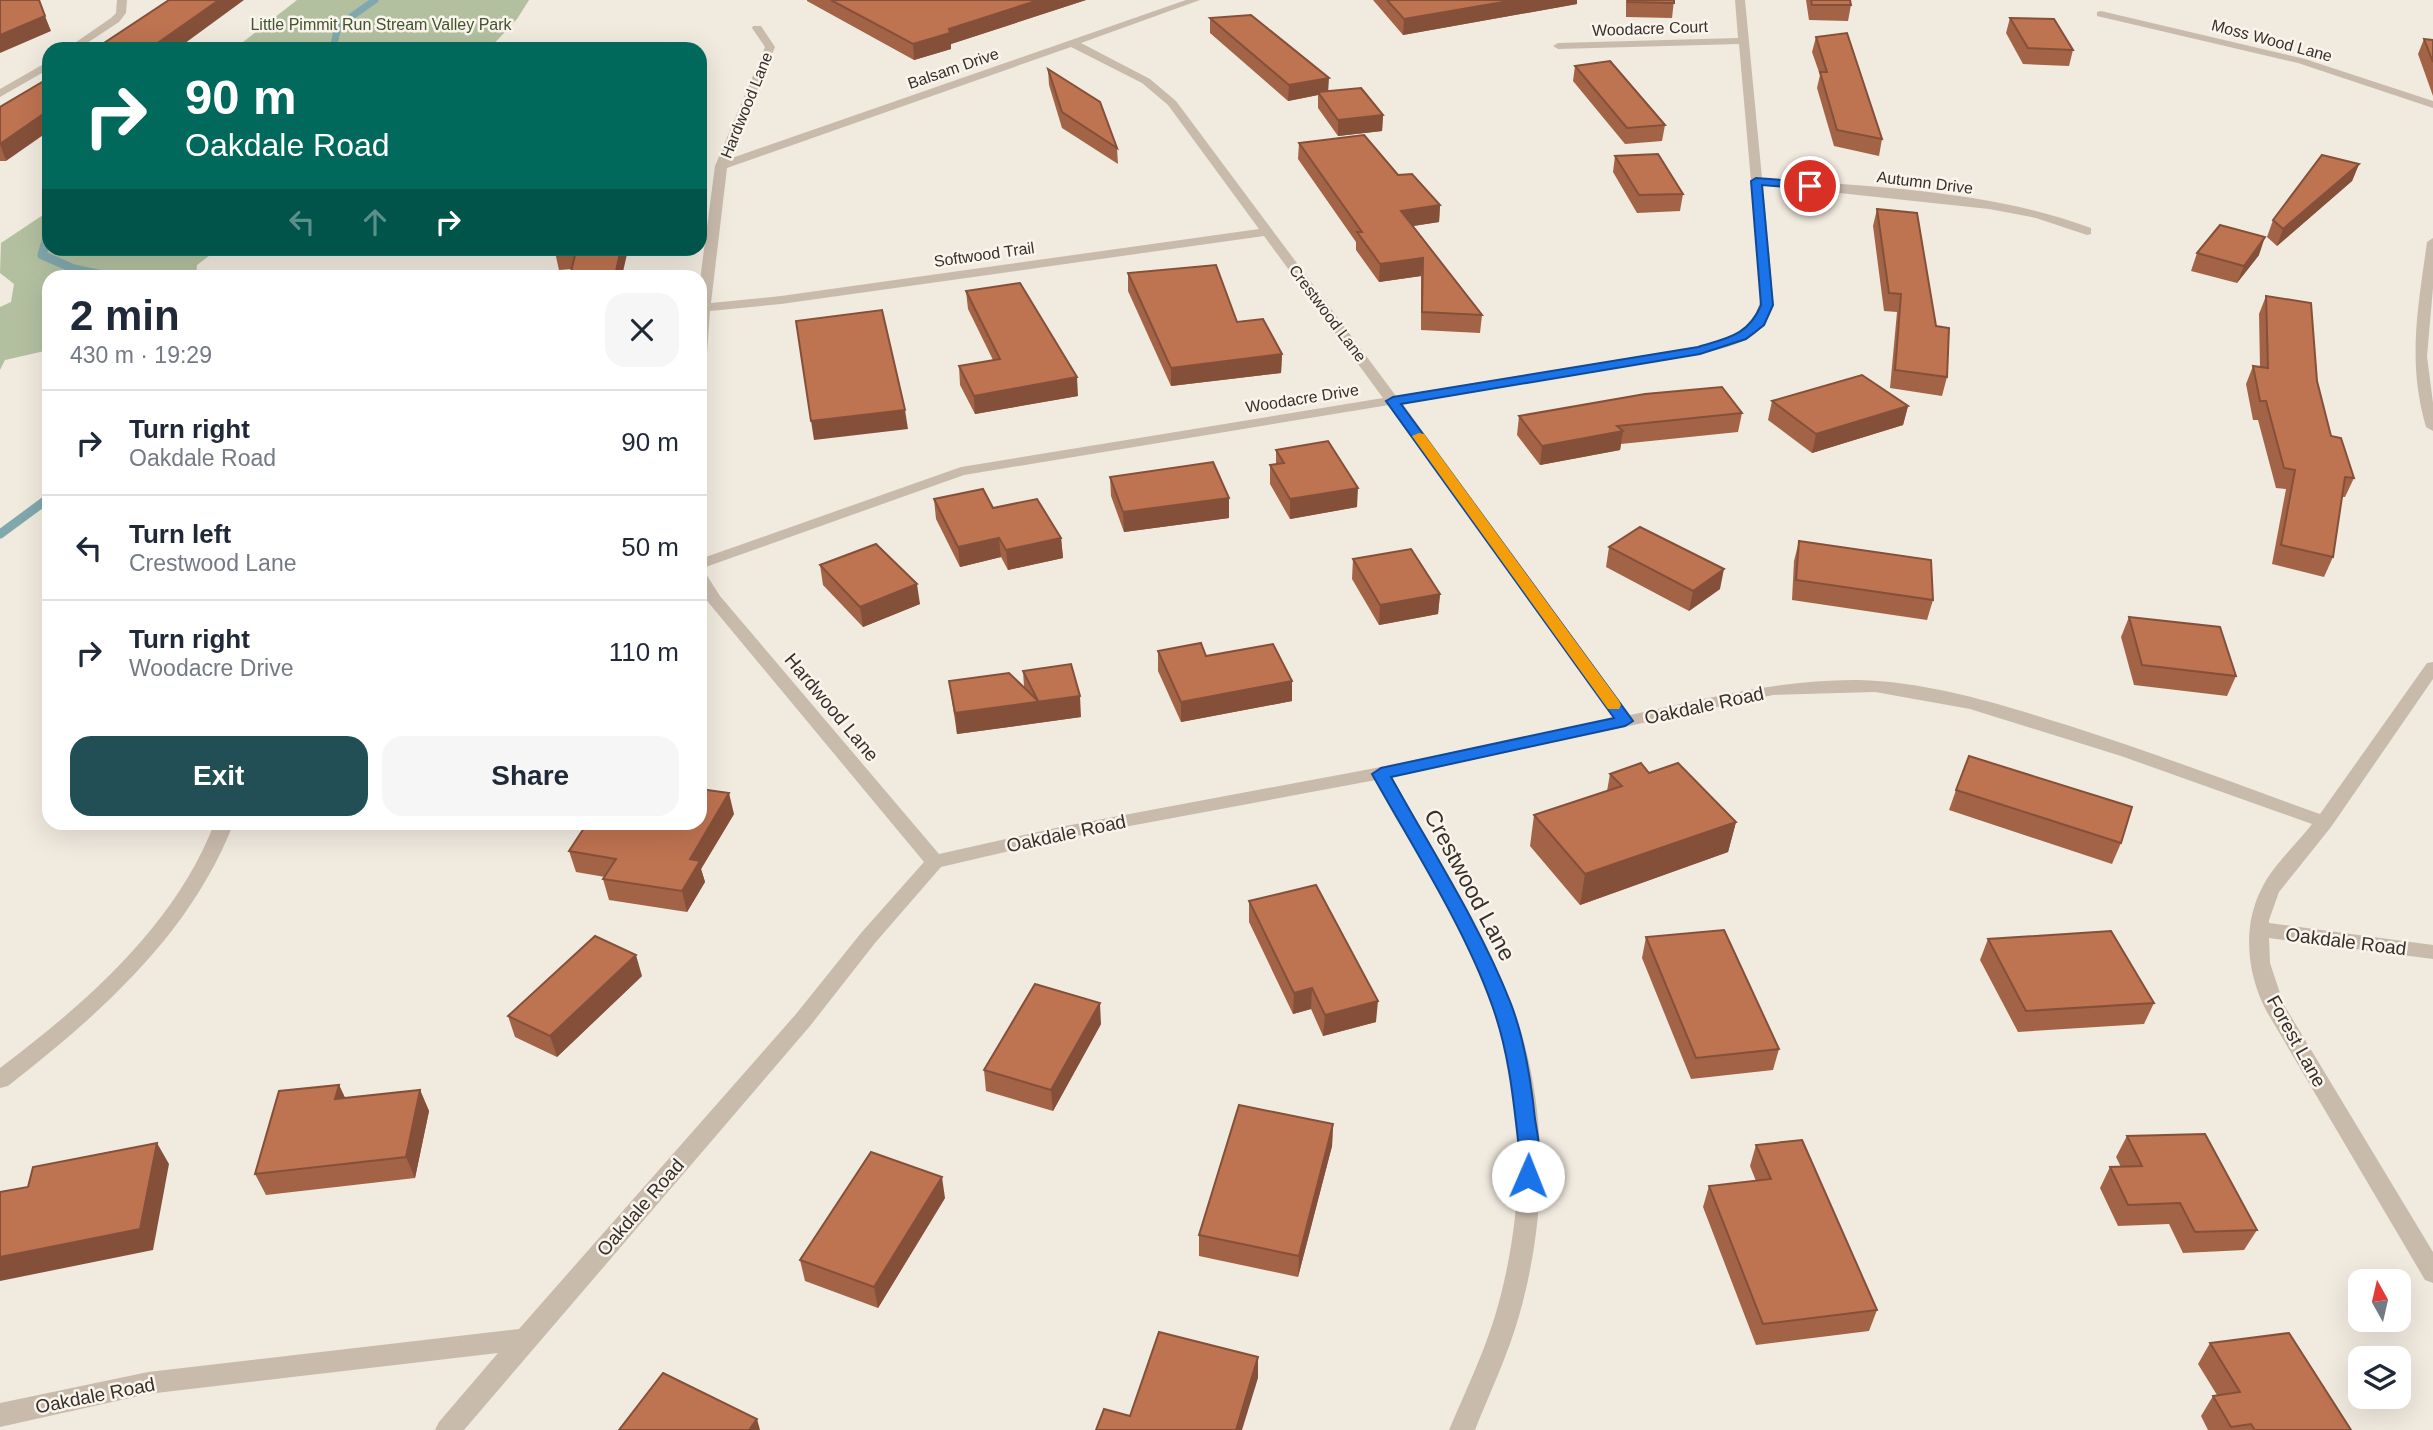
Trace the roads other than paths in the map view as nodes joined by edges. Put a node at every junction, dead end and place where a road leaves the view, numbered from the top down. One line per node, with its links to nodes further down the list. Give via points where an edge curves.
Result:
1 (122, 0): 7 (street, via 115,20)
2 (1195, 0): 8 (street, Balsam Drive)
3 (1740, 0): 6 (street, Woodacre Drive)
4 (2101, 14): 12 (street, Moss Wood Lane, via 2264,51)
5 (757, 27): 13 (street, Hardwood Lane, via 770,43 769,53)
6 (1744, 41): 9 (street, Woodacre Court); 14 (street, Woodacre Drive)
7 (82, 42)
8 (1072, 43): 13 (street, Balsam Drive); 16 (street, Crestwood Lane, via 1131,71 1160,91)
9 (1558, 46)
10 (42, 68): 11 (street)
11 (0, 94)
12 (2433, 105)
13 (721, 166): 18 (street, Hardwood Lane)
14 (1756, 181): 15 (street, Autumn Drive, via 2000,208); 20 (street, Woodacre Drive, via 1767,305 1759,323 1742,337 1700,350)
15 (2087, 231)
16 (1268, 232): 19 (street, Softwood Trail); 20 (street, Crestwood Lane)
17 (2433, 242): 21 (street, via 2420,321 2419,365)
18 (707, 283)
19 (707, 308)
20 (1393, 401): 22 (street, Woodacre Drive, via 961,471); 25 (street, Crestwood Lane)
21 (2433, 427)
22 (707, 562)
23 (707, 588): 29 (street, Hardwood Lane)
24 (2433, 667): 27 (street, Forest Lane)
25 (1625, 721): 26 (street, Oakdale Road); 27 (street, Oakdale Road, via 1829,685 1936,694 2006,711)
26 (1381, 774): 29 (street, Oakdale Road, via 1060,833); 37 (street, Crestwood Lane, via 1479,954 1502,1005 1522,1086 1529,1149 1525,1231 1507,1317)
27 (2324, 822): 30 (street, Forest Lane, via 2270,890)
28 (222, 830): 32 (street, via 198,885 154,941 80,1013)
29 (935, 862): 34 (street, Oakdale Road)
30 (2259, 929): 31 (street, Oakdale Road); 33 (street, Forest Lane, via 2260,963 2274,1006)
31 (2433, 952)
32 (0, 1080)
33 (2433, 1273)
34 (526, 1339): 35 (street, Oakdale Road, via 148,1383); 36 (street)
35 (0, 1415)
36 (449, 1430)
37 (1462, 1430)

